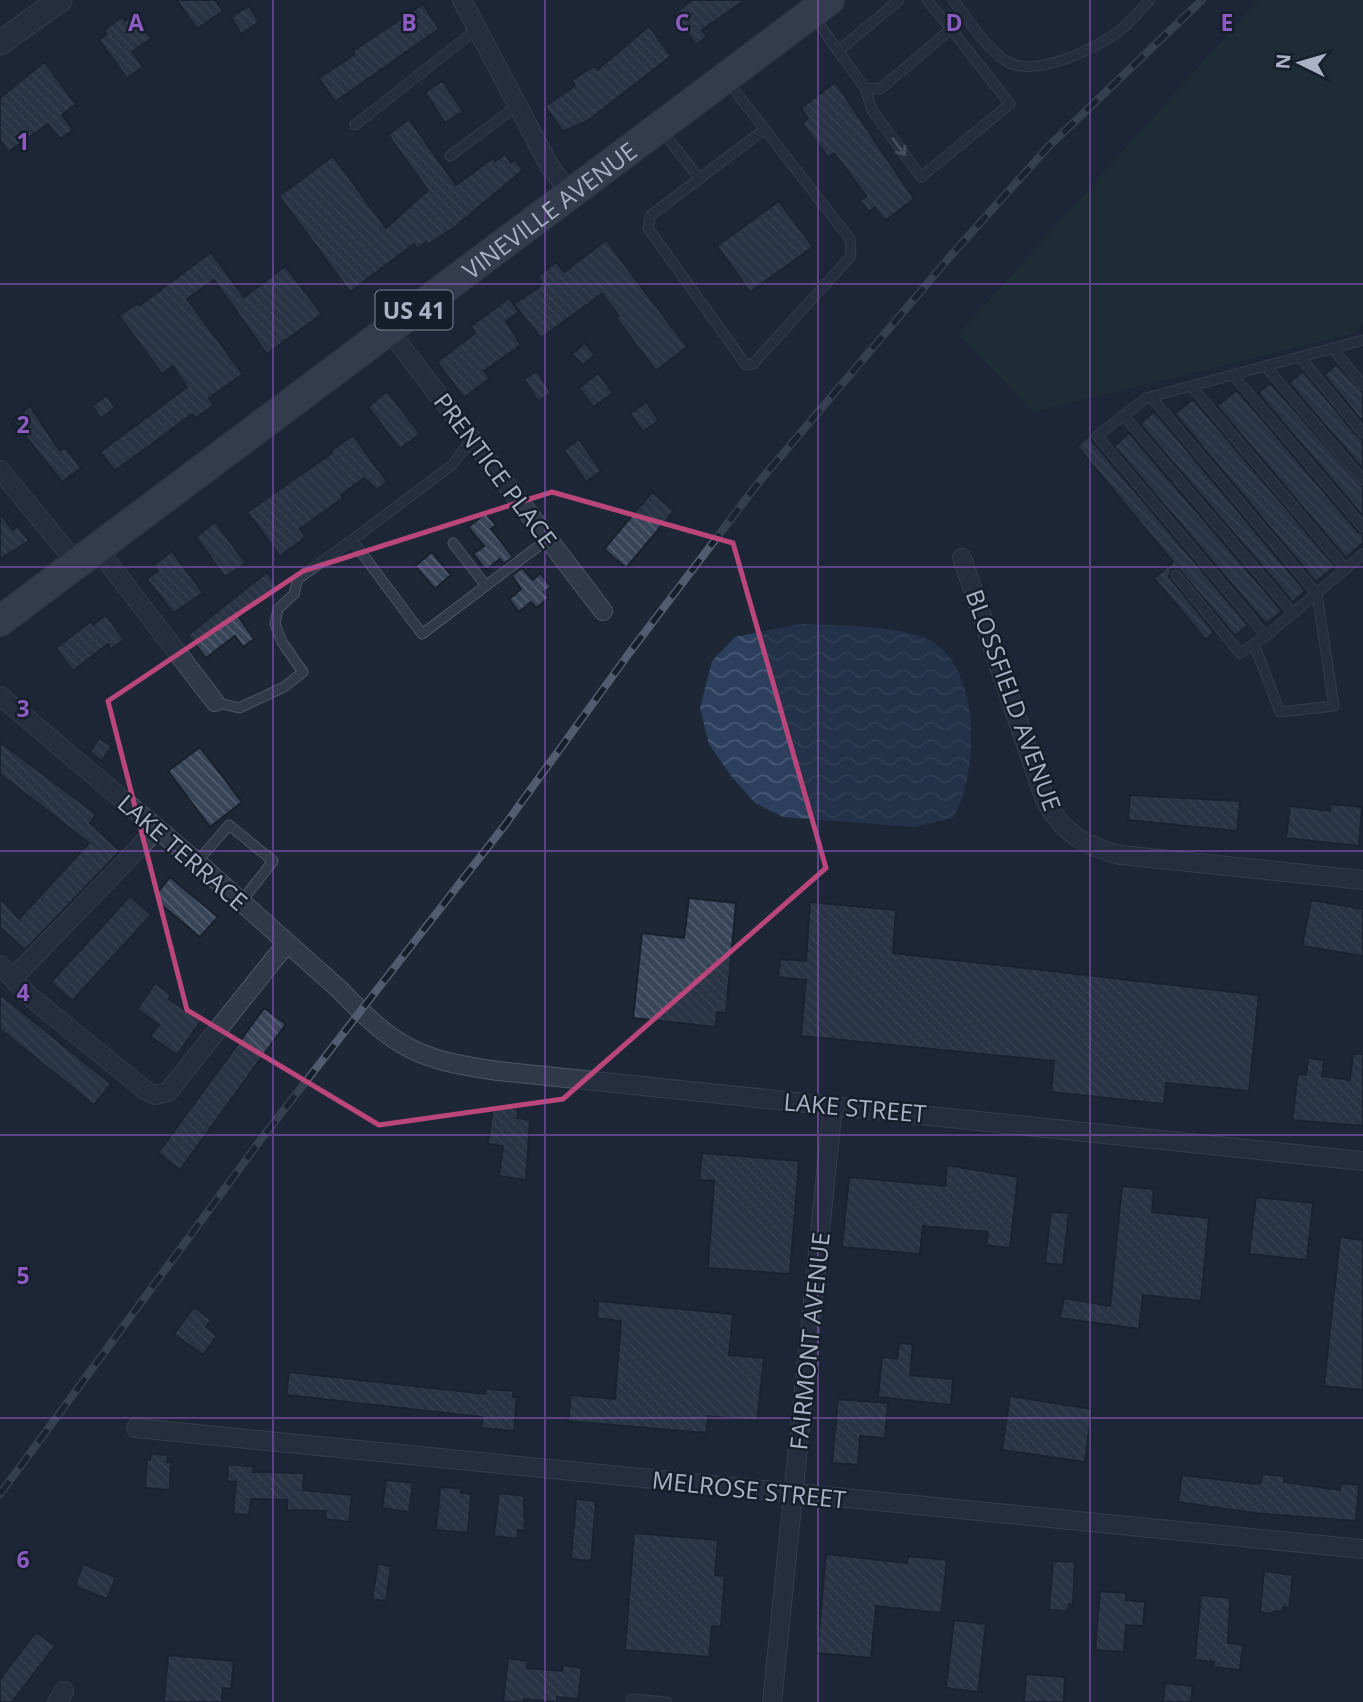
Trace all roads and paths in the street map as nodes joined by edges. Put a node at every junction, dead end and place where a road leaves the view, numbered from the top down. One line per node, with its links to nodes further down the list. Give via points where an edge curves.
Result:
1 (60, 0): 10 (street)
2 (462, 0): 8 (street)
3 (899, 0): 11 (lane)
4 (927, 0): 9 (lane)
5 (953, 0): 6 (lane, via 989,47 1022,69 1060,61 1103,42)
6 (1150, 0)
7 (820, 7): 11 (lane); 12 (main road, VINEVILLE AVENUE / US 41)
8 (477, 29): 14 (street); 15 (lane)
9 (951, 29): 13 (lane, via 880,89); 13 (lane, one-way to 9, via 872,110 921,177 1010,104)
10 (0, 43)
11 (838, 51): 13 (lane)
12 (724, 78): 16 (main road, VINEVILLE AVENUE / US 41); 17 (lane)
13 (865, 88)
14 (517, 106): 18 (lane); 20 (street, via 550,167)
15 (355, 125)
16 (659, 126): 19 (lane); 20 (main road, VINEVILLE AVENUE / US 41)
17 (765, 130): 19 (lane); 19 (lane, via 850,239 852,248 851,256 753,364 746,366 648,228 650,216)
18 (450, 156)
19 (700, 179)
20 (570, 192): 21 (main road, VINEVILLE AVENUE / US 41)
21 (388, 330): 32 (street, PRENTICE PLACE); 40 (main road, VINEVILLE AVENUE / US 41)
22 (1363, 340): 23 (lane)
23 (1332, 348): 24 (lane); 27 (lane)
24 (1300, 357): 25 (lane); 31 (lane)
25 (1265, 366): 26 (lane); 34 (lane)
26 (1233, 375): 28 (lane); 35 (lane)
27 (1363, 385)
28 (1191, 386): 29 (lane); 42 (lane)
29 (1151, 397): 30 (lane); 45 (lane)
30 (1124, 415): 47 (lane); 49 (lane, via 1097,436)
31 (1363, 433)
32 (472, 439): 36 (street, PRENTICE PLACE); 37 (lane, via 452,465)
33 (0, 470): 40 (street)
34 (1363, 480)
35 (1363, 527)
36 (549, 539): 44 (lane); 46 (street, PRENTICE PLACE)
37 (352, 540): 44 (lane, via 422,634); 52 (lane, via 298,579 294,594 278,609 275,624 282,642 303,672 239,709)
38 (453, 543): 44 (lane)
39 (1363, 554): 42 (lane)
40 (87, 556): 48 (main road, VINEVILLE AVENUE / US 41); 52 (street)
41 (962, 558): 55 (street, BLOSSFIELD AVENUE, via 1045,800 1069,833 1083,844 1121,855)
42 (1346, 569): 45 (lane)
43 (1176, 575): 50 (lane, via 1240,653)
44 (486, 586)
45 (1317, 594): 47 (lane); 50 (lane, via 1334,706 1280,712)
46 (603, 611)
47 (1293, 613): 49 (lane)
48 (0, 621)
49 (1266, 636): 50 (lane)
50 (1254, 644)
51 (0, 696): 53 (street, LAKE TERRACE)
52 (215, 702)
53 (157, 829): 54 (street, LAKE TERRACE); 59 (street)
54 (197, 862): 56 (street, LAKE TERRACE); 56 (lane, via 229,825 273,861)
55 (1363, 880)
56 (241, 901): 57 (street, LAKE TERRACE)
57 (288, 943): 59 (street, via 168,1092 155,1094 46,1011); 60 (street, LAKE TERRACE)
58 (0, 965): 59 (street)
59 (14, 977)
60 (362, 1013): 61 (street, LAKE STREET, via 409,1050 457,1065)
61 (833, 1105): 62 (street, LAKE STREET); 64 (street, FAIRMONT AVENUE)
62 (1363, 1161)
63 (136, 1428): 64 (street, MELROSE STREET)
64 (794, 1493): 65 (street, MELROSE STREET); 69 (street, FAIRMONT AVENUE)
65 (1363, 1549)
66 (645, 1701): 67 (lane); 68 (lane)
67 (631, 1702)
68 (667, 1702)
69 (772, 1702)

